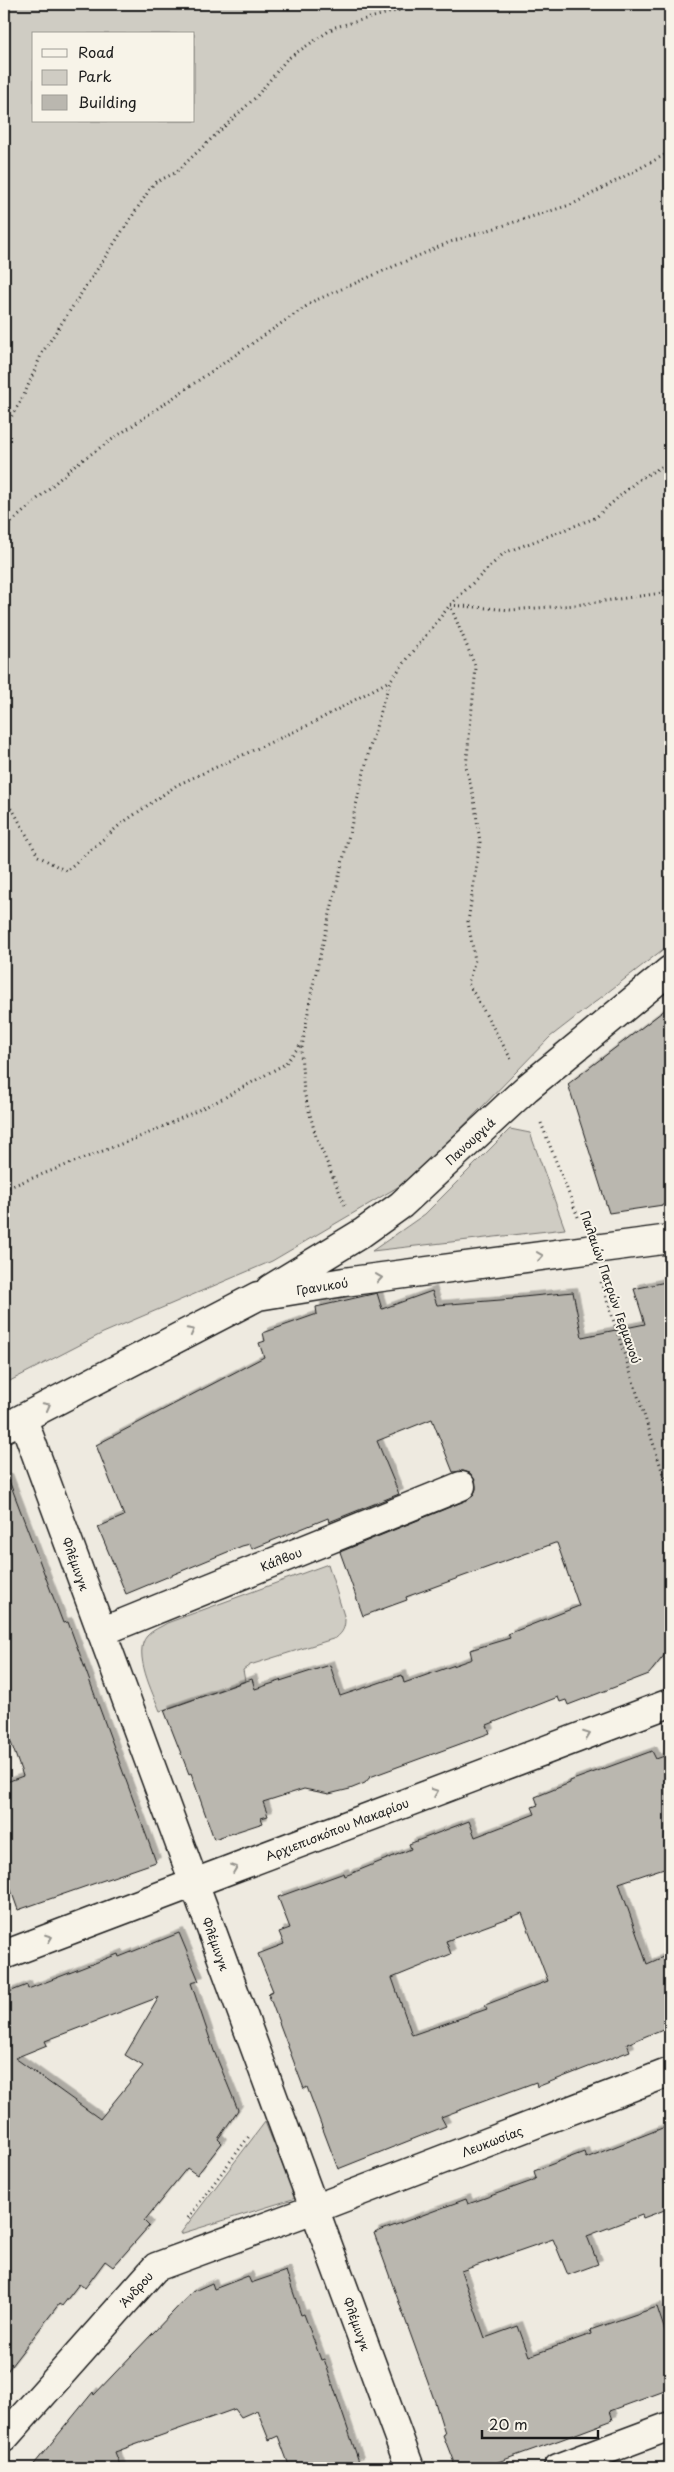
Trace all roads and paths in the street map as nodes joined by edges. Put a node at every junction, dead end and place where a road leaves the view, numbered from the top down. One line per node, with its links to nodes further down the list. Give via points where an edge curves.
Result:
1 (424, 4): 3 (path, via 335,28 287,59 256,97 175,173 154,183 42,353 24,395)
2 (670, 152): 5 (path, via 573,204 450,242 314,301 75,465)
3 (4, 429)
4 (670, 462): 7 (path, via 638,480 596,518 504,553)
5 (4, 529)
6 (670, 586): 7 (path, via 662,593 576,605 511,610)
7 (450, 605): 8 (path); 12 (path, Παλαιών Πατρών Γερμανού, via 476,668 466,767 480,842 468,922 475,960 468,982)
8 (390, 681): 9 (path, via 313,723 177,785 121,824 66,871 38,856 14,812); 11 (path, via 363,776 312,989)
9 (4, 801)
10 (670, 970): 12 (street, Πανουργιά)
11 (303, 1042): 13 (path, via 285,1064 222,1099 147,1134); 14 (path, via 304,1092 316,1137 347,1210)
12 (527, 1088): 14 (street, Πανουργιά, via 401,1205); 16 (path, Παλαιών Πατρών Γερμανού)
13 (4, 1189)
14 (362, 1232): 17 (street, Πανουργιά)
15 (670, 1240): 16 (street, Γρανικού)
16 (591, 1250): 17 (street, Γρανικού, one-way to 16); 20 (path, Παλαιών Πατρών Γερμανού)
17 (258, 1296): 18 (street, Γρανικού, one-way to 17)
18 (13, 1424): 21 (street, Φλέμινγκ)
19 (461, 1486): 21 (street, Κάλβου)
20 (670, 1496)
21 (101, 1632): 23 (street, Φλέμινγκ)
22 (670, 1703): 23 (street, Αρχιεπισκόπου Μακαρίου, one-way to 22)
23 (194, 1883): 24 (street, Αρχιεπισκόπου Μακαρίου, one-way to 23); 26 (street, Φλέμινγκ)
24 (4, 1955)
25 (670, 2072): 27 (street, Λευκωσίας)
26 (275, 2101): 27 (street, Φλέμινγκ); 28 (path)
27 (314, 2209): 30 (street, Άνδρου, via 156,2267); 31 (street, Φλέμινγκ)
28 (184, 2223)
29 (670, 2426): 32 (street)
30 (4, 2438)
31 (410, 2468)
32 (558, 2468)

